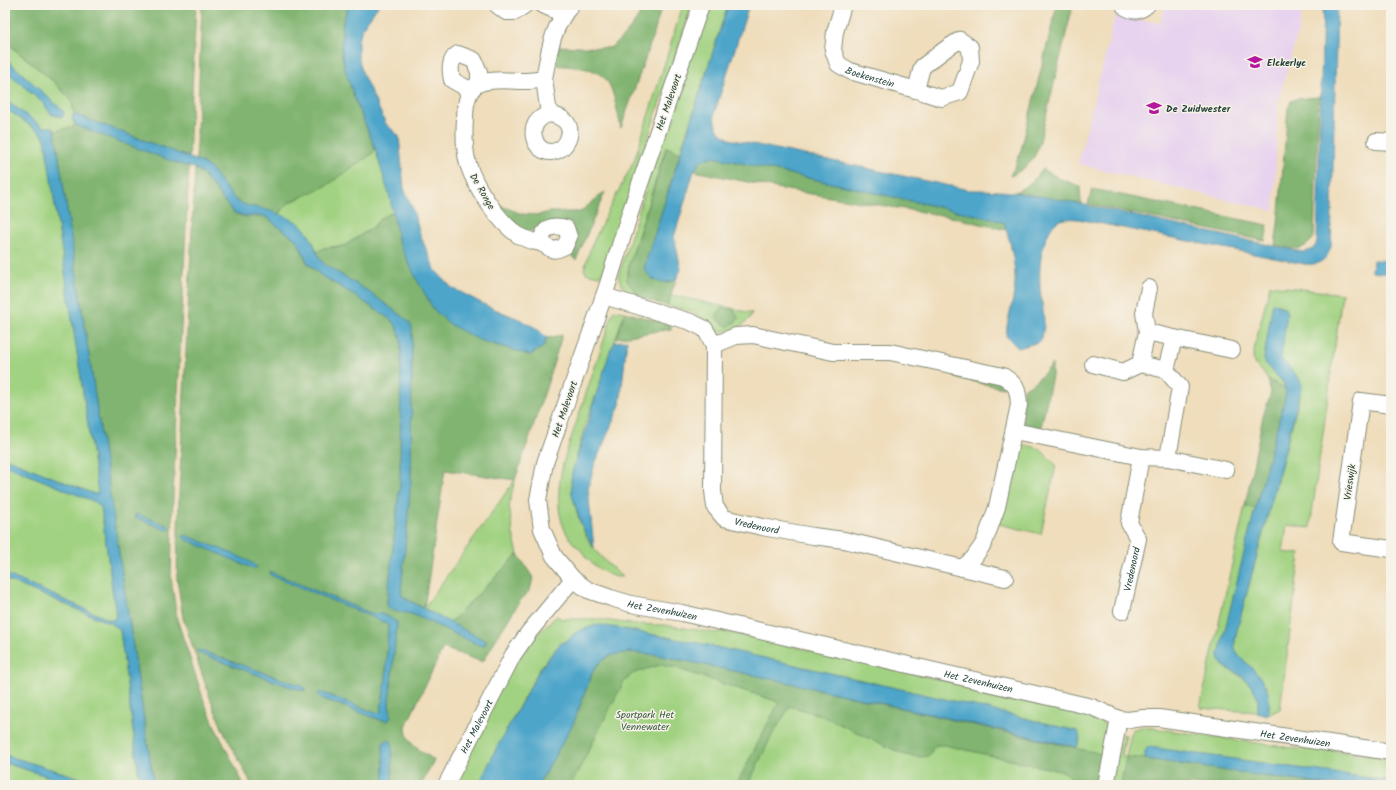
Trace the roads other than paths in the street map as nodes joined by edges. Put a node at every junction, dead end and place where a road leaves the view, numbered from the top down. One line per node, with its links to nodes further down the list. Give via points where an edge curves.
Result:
1 (497, 5): 2 (street, via 506,12 515,12)
2 (525, 5)
3 (543, 5): 8 (street)
4 (701, 5): 14 (street, Het Malevoort)
5 (843, 5): 10 (street, Boekenstein, via 833,50 838,64 850,71)
6 (1124, 5): 7 (street, via 1132,11 1141,10)
7 (1146, 5)
8 (567, 9): 9 (street, via 551,39)
9 (544, 79): 11 (street); 12 (street, De Ronge, via 498,80 475,87 465,111 464,136 468,164 490,205 503,222 519,235)
10 (916, 90)
11 (549, 114)
12 (540, 243)
13 (1149, 288): 15 (street, via 1144,313)
14 (604, 296): 17 (street, via 691,322 705,330); 30 (street, Het Malevoort, via 545,463 538,500 542,529 554,556)
15 (1147, 332): 16 (street); 20 (street)
16 (1174, 338): 18 (street); 21 (street)
17 (714, 345): 23 (street, via 736,336 753,335 833,352 890,352 1004,376 1018,389 1019,405); 28 (street, Vredenoord, via 713,491 715,507 724,518 844,540)
18 (1232, 350)
19 (1093, 364): 20 (street, via 1123,372)
20 (1140, 364): 21 (street)
21 (1166, 370): 25 (street, via 1180,388)
22 (1391, 405): 27 (street, Vrieswijk, via 1361,401 1341,542)
23 (1014, 431): 24 (street); 28 (street, via 997,507 984,543 973,559)
24 (1141, 457): 25 (street); 31 (street, Vredenoord, via 1129,524 1138,540)
25 (1168, 458): 26 (street)
26 (1226, 470)
27 (1391, 549)
28 (962, 568): 29 (street, Vredenoord)
29 (1005, 578)
30 (573, 579): 32 (street, Het Zevenhuizen, via 588,590 631,604 682,613 1080,704); 34 (street, Het Malevoort, via 512,655)
31 (1122, 611)
32 (1119, 719): 33 (street, Het Zevenhuizen, via 1159,718); 35 (street)
33 (1391, 752)
34 (446, 785)
35 (1106, 785)

